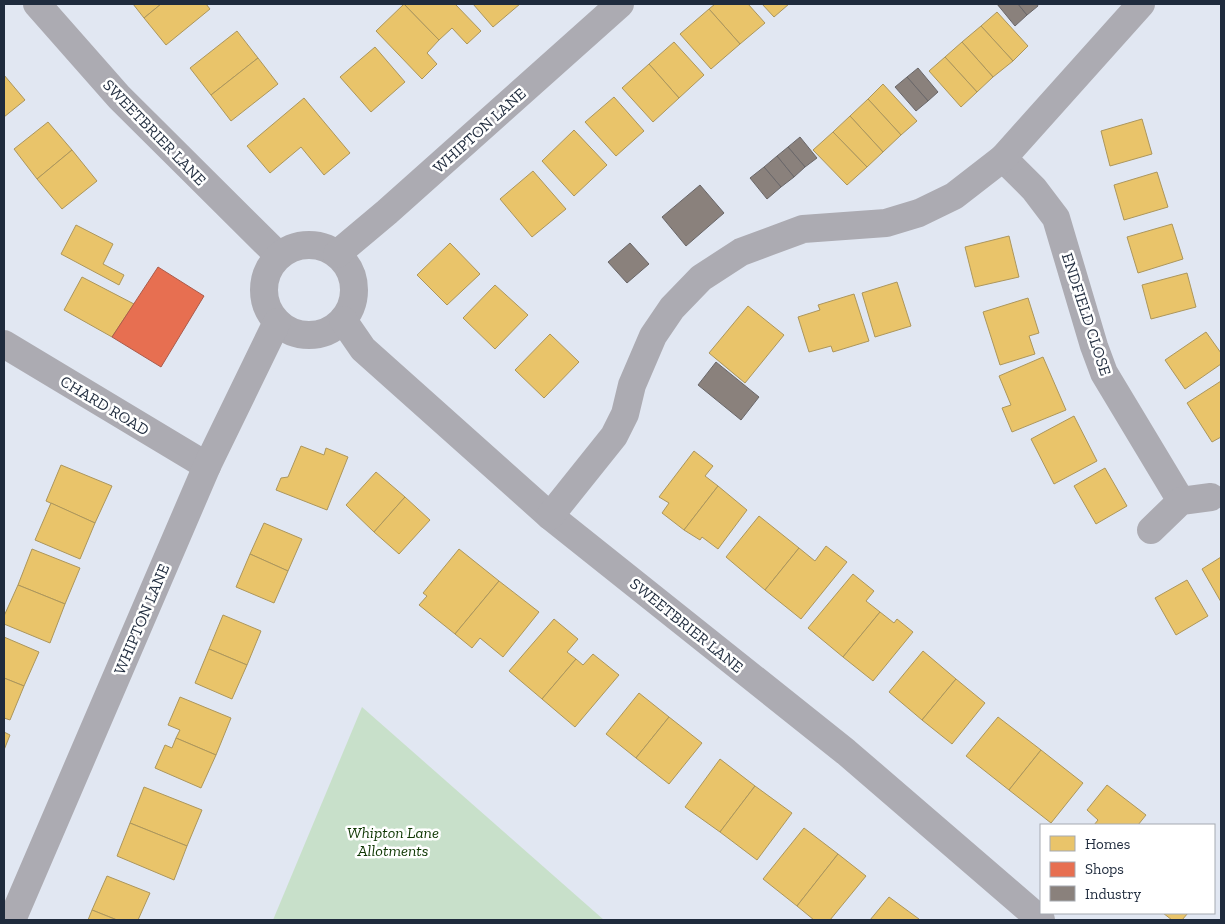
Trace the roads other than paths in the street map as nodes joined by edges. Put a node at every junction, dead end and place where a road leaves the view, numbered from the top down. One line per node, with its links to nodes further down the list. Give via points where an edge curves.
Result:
1 (37, 4): 6 (street, SWEETBRIER LANE, via 119,97)
2 (620, 4): 5 (street, WHIPTON LANE)
3 (1141, 4): 4 (street)
4 (1003, 158): 12 (street, ENDFIELD CLOSE, via 1034,189 1056,218 1104,373); 13 (street, via 954,196 920,213 886,223 803,229 741,252 701,278 672,308 653,336 614,436)
5 (337, 254): 6 (street, via 308,244); 7 (street, via 353,278 351,307)
6 (279, 256): 8 (street, via 270,268 264,296 268,310)
7 (343, 320): 8 (street, via 332,330 303,335 289,331); 13 (street, SWEETBRIER LANE, via 363,349)
8 (278, 322): 10 (street, WHIPTON LANE)
9 (4, 344): 10 (street, CHARD ROAD)
10 (207, 466): 15 (street, WHIPTON LANE)
11 (1211, 497): 12 (street)
12 (1181, 502): 14 (street)
13 (550, 516): 16 (street, SWEETBRIER LANE, via 846,752)
14 (1151, 530)
15 (12, 920)
16 (1041, 920)

